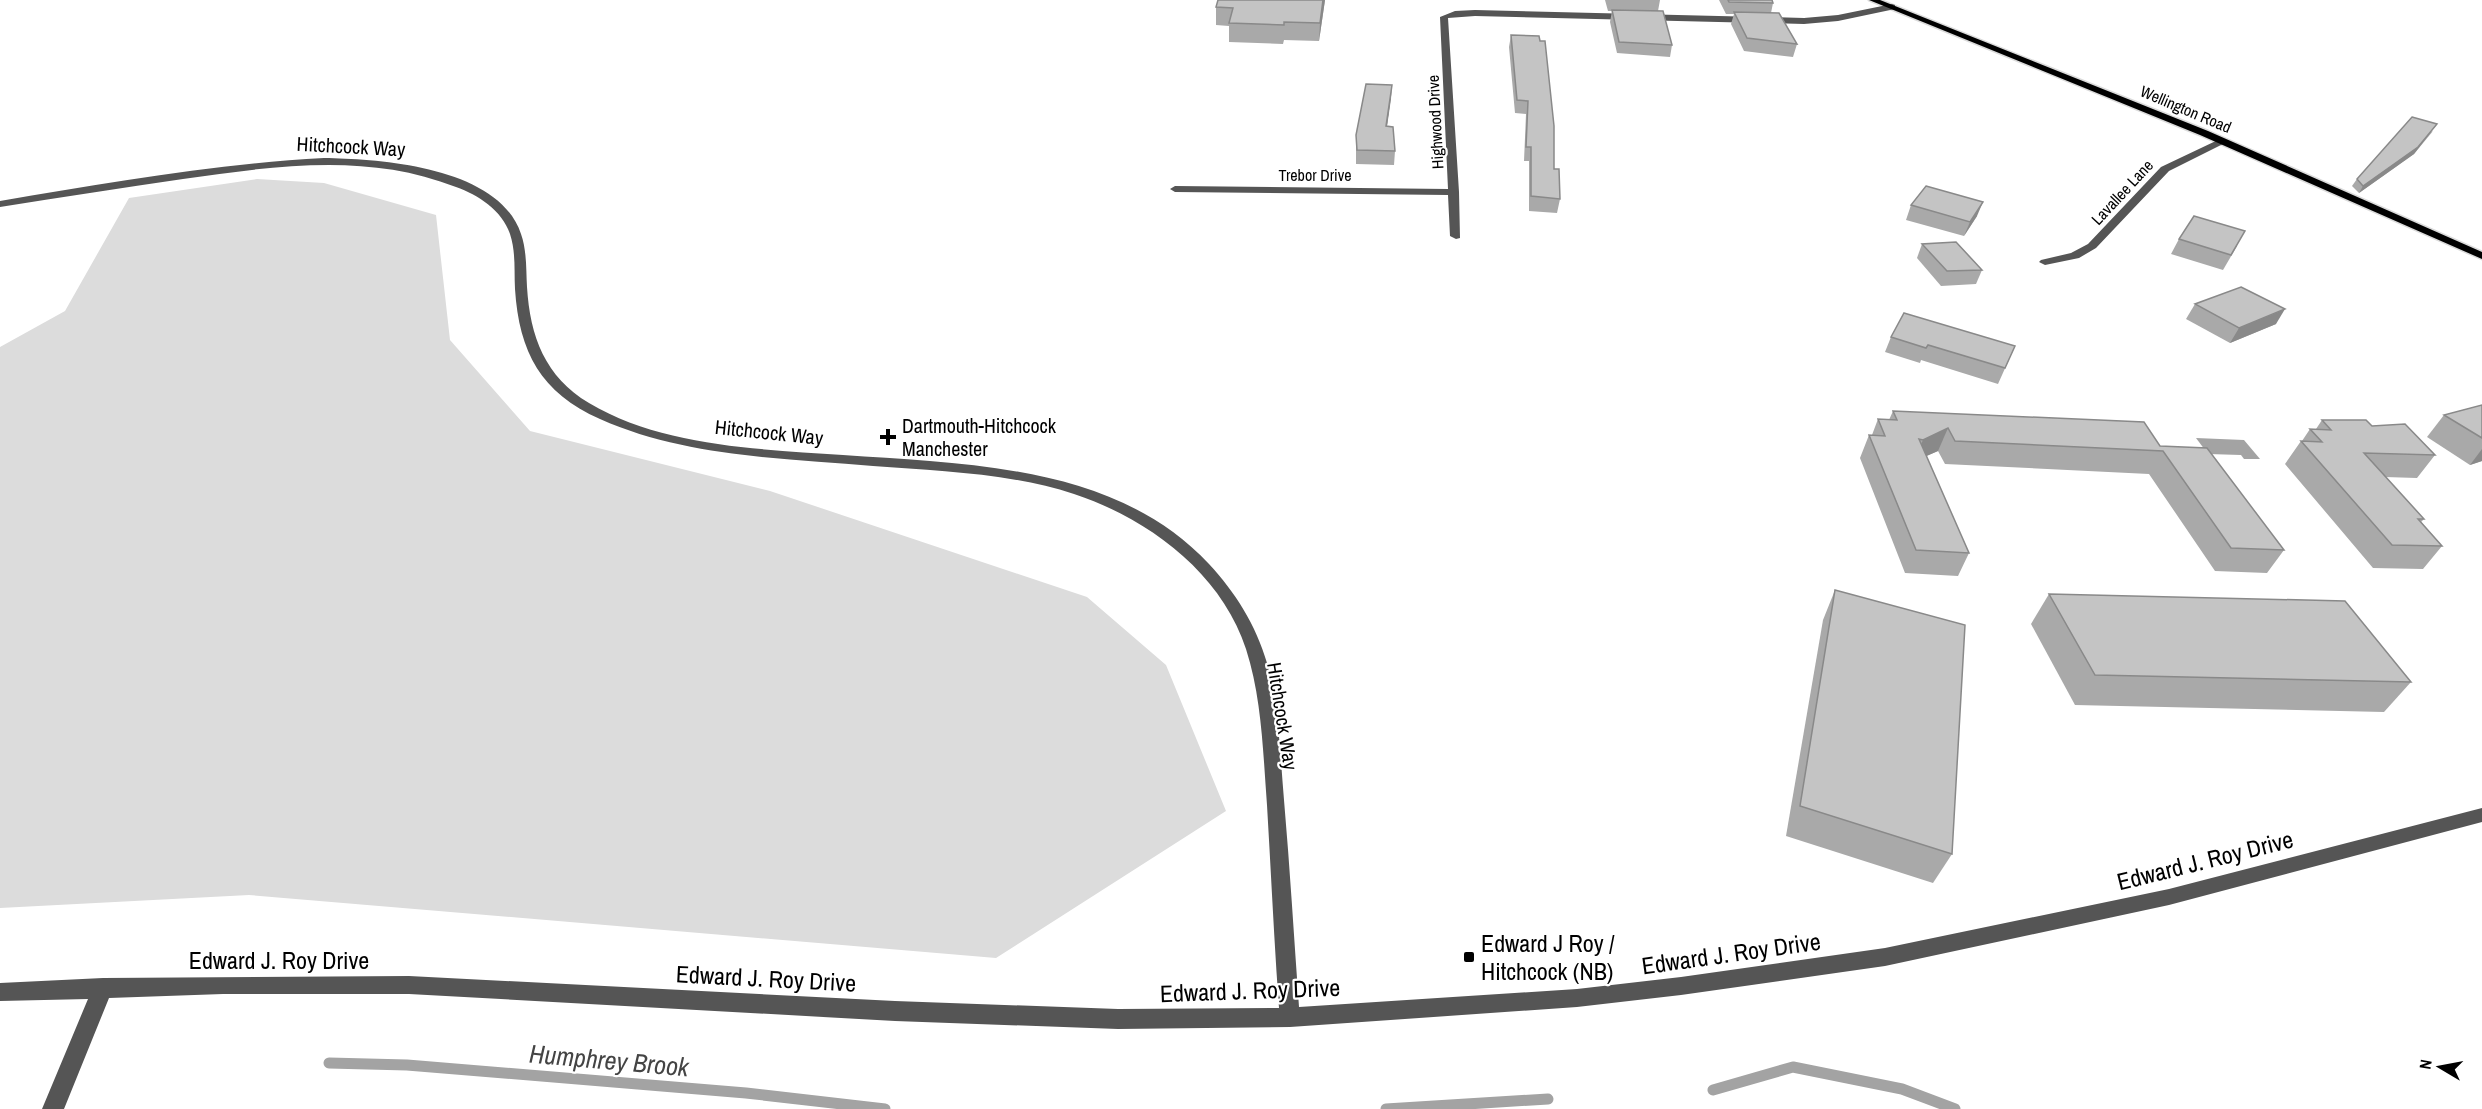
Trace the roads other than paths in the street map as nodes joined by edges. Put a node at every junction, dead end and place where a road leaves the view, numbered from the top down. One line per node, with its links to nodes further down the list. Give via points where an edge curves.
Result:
1 (1873, 0): 2 (main road, Wellington Road)
2 (1892, 7): 3 (main road, Wellington Road); 5 (street, Highwood Drive, via 1838,18 1775,22 1455,14 1444,17)
3 (2224, 141): 8 (main road, Wellington Road); 9 (street, Lavallee Lane, via 2165,169 2092,246 2075,256)
4 (1175, 189): 5 (street, Trebor Drive)
5 (1454, 192): 7 (street, Highwood Drive)
6 (0, 204): 13 (street, Hitchcock Way, via 280,162 376,163 417,169 481,194 502,211 515,232 527,340 541,368 566,394 602,416 650,434 705,446 1019,476 1078,491 1132,513 1180,544 1219,583 1247,630 1263,684 1271,744)
7 (1456, 236)
8 (2482, 256)
9 (2045, 262)
10 (2482, 815): 13 (street, Edward J. Roy Drive, via 2169,897 1885,957 1588,997)
11 (103, 987): 12 (street, Edward J. Roy Drive); 13 (street, Edward J. Roy Drive, via 409,986 907,1012 1119,1019); 14 (street)
12 (0, 993)
13 (1290, 1017)
14 (53, 1109)

